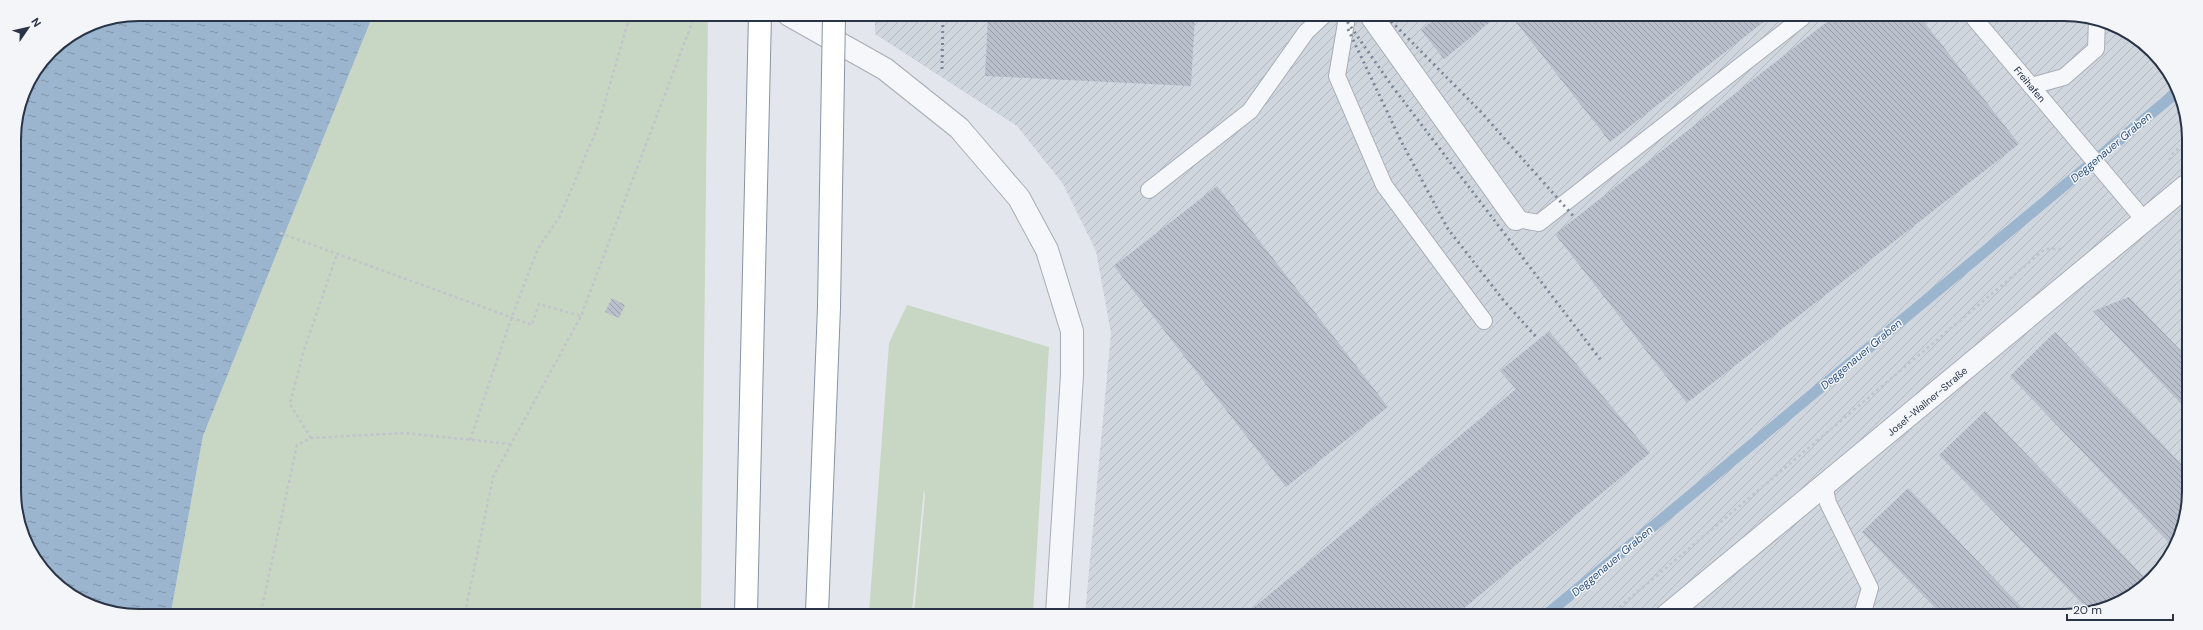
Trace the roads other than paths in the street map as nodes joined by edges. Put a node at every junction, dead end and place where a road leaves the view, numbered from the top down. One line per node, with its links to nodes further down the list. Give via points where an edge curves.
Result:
1 (760, 21): 17 (highway)
2 (799, 21): 19 (street, via 885,69 959,128 1019,198 1047,250 1072,331 1072,375)
3 (834, 21): 18 (highway, bridge, via 829,307)
4 (1317, 21): 12 (lane, via 1306,32 1250,110)
5 (1346, 21): 15 (lane, via 1337,76 1384,185)
6 (1381, 21): 13 (street)
7 (1798, 21): 13 (lane, via 1538,223)
8 (1977, 21): 10 (lane, Freihafen)
9 (2097, 26): 10 (lane, via 2096,48 2064,77)
10 (2031, 86): 14 (lane, Freihafen)
11 (2182, 189): 14 (street, Josef-Wallner-Straße)
12 (1149, 190)
13 (1516, 219)
14 (2145, 221): 16 (street, Josef-Wallner-Straße)
15 (1484, 320)
16 (1824, 486): 20 (street, Josef-Wallner-Straße); 21 (lane, via 1828,503 1870,588)
17 (746, 609)
18 (816, 609)
19 (1057, 609)
20 (1674, 609)
21 (1864, 609)

